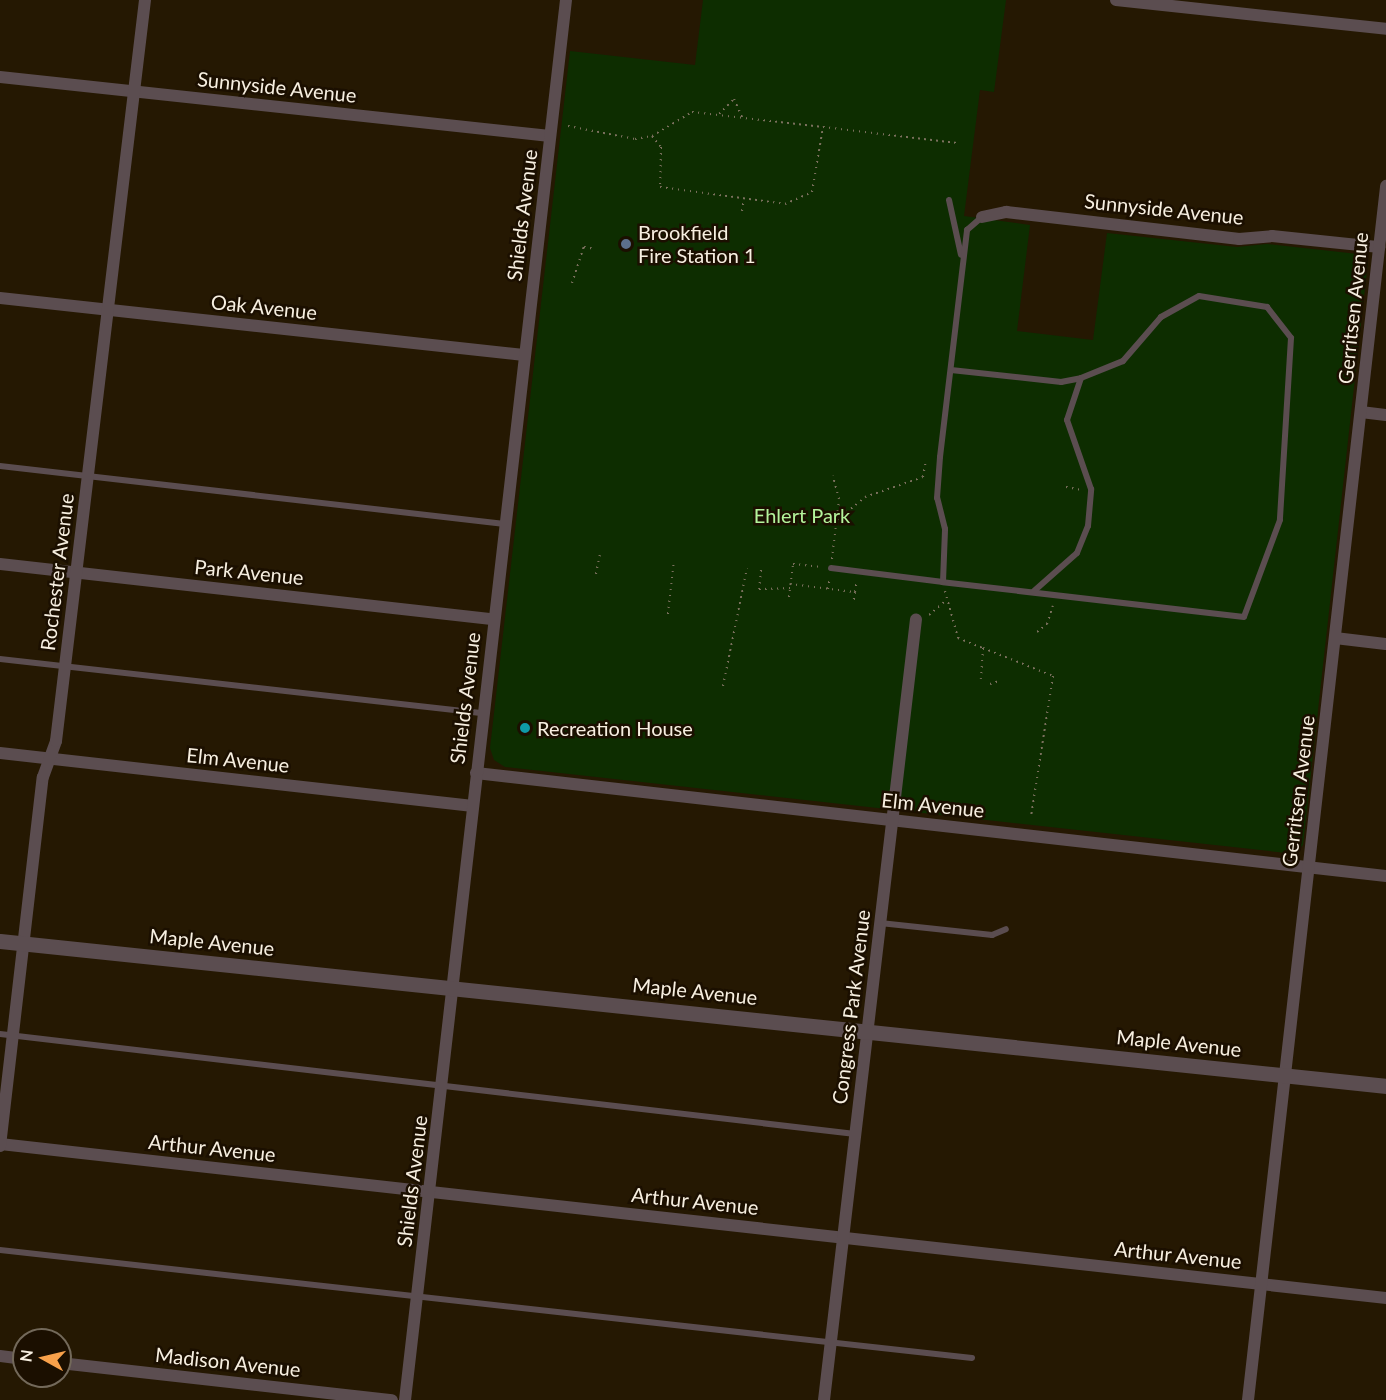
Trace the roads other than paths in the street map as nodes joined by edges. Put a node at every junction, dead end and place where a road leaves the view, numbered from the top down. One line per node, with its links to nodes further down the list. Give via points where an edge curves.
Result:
1 (145, 0): 6 (street, Rochester Avenue)
2 (566, 0): 7 (street, Shields Avenue)
3 (1116, 0): 4 (street)
4 (1386, 29)
5 (0, 77): 6 (street, Sunnyside Avenue)
6 (135, 92): 7 (street, Sunnyside Avenue); 14 (street, Rochester Avenue)
7 (550, 136): 15 (street, Shields Avenue)
8 (1386, 186): 11 (street, Gerritsen Avenue)
9 (949, 200): 12 (lane)
10 (982, 217): 11 (street, Sunnyside Avenue, via 1005,212 1239,239 1272,236); 12 (lane, via 967,230)
11 (1379, 247): 18 (street, Gerritsen Avenue)
12 (963, 261): 16 (lane)
13 (0, 298): 14 (street, Oak Avenue)
14 (110, 310): 15 (street, Oak Avenue); 21 (street, Rochester Avenue)
15 (524, 355): 22 (street, Shields Avenue)
16 (951, 370): 17 (lane, via 1061,382); 26 (lane, via 936,498 945,529)
17 (1081, 378): 27 (lane, via 1067,420 1091,489 1088,526 1077,553); 27 (lane, via 1123,361 1161,317 1199,296 1264,304 1291,338 1280,520 1244,617)
18 (1361, 412): 19 (street); 30 (street, Gerritsen Avenue)
19 (1386, 415)
20 (0, 466): 21 (lane)
21 (88, 476): 22 (lane); 25 (street, Rochester Avenue)
22 (505, 524): 29 (street, Shields Avenue)
23 (0, 564): 25 (street, Park Avenue)
24 (831, 568): 26 (lane)
25 (76, 573): 29 (street, Park Avenue); 33 (street, Rochester Avenue)
26 (943, 582): 27 (lane)
27 (1034, 592)
28 (922, 617): 39 (street, Congress Park Avenue)
29 (494, 619): 34 (street, Shields Avenue)
30 (1335, 638): 31 (street); 40 (street, Gerritsen Avenue)
31 (1386, 644)
32 (0, 659): 33 (lane)
33 (65, 666): 34 (lane); 36 (street, Rochester Avenue)
34 (483, 713): 37 (street, Shields Avenue)
35 (0, 753): 36 (street, Elm Avenue)
36 (50, 759): 38 (street, Elm Avenue); 45 (street, Rochester Avenue)
37 (476, 773): 38 (street, Shields Avenue); 39 (street, Elm Avenue)
38 (472, 806): 46 (street, Shields Avenue)
39 (891, 819): 40 (street, Elm Avenue); 42 (street, Congress Park Avenue)
40 (1308, 867): 41 (street, Elm Avenue); 50 (street, Gerritsen Avenue)
41 (1386, 876)
42 (880, 923): 43 (lane, via 992,935); 47 (street, Congress Park Avenue)
43 (1006, 929)
44 (0, 941): 45 (street, Maple Avenue)
45 (24, 943): 46 (street, Maple Avenue); 49 (street, Rochester Avenue)
46 (452, 988): 47 (street, Maple Avenue); 51 (street, Shields Avenue)
47 (868, 1029): 50 (street, Maple Avenue); 53 (street, Congress Park Avenue)
48 (0, 1034): 49 (lane)
49 (14, 1036): 51 (lane); 54 (street, Rochester Avenue)
50 (1285, 1076): 52 (street, Maple Avenue); 58 (street, Gerritsen Avenue)
51 (442, 1085): 53 (lane); 55 (street, Shields Avenue)
52 (1386, 1086)
53 (855, 1134): 56 (street, Congress Park Avenue)
54 (0, 1145): 55 (street, Arthur Avenue)
55 (429, 1192): 56 (street, Arthur Avenue); 59 (street, Shields Avenue)
56 (843, 1237): 58 (street, Arthur Avenue); 61 (street, Congress Park Avenue)
57 (0, 1250): 59 (lane)
58 (1262, 1284): 60 (street, Arthur Avenue); 67 (street, Gerritsen Avenue)
59 (418, 1296): 61 (lane); 65 (street, Shields Avenue)
60 (1386, 1298)
61 (831, 1342): 62 (lane); 66 (street, Congress Park Avenue)
62 (972, 1358)
63 (72, 1364): 64 (street, Madison Avenue)
64 (392, 1400)
65 (405, 1400)
66 (825, 1400)
67 (1248, 1400)

